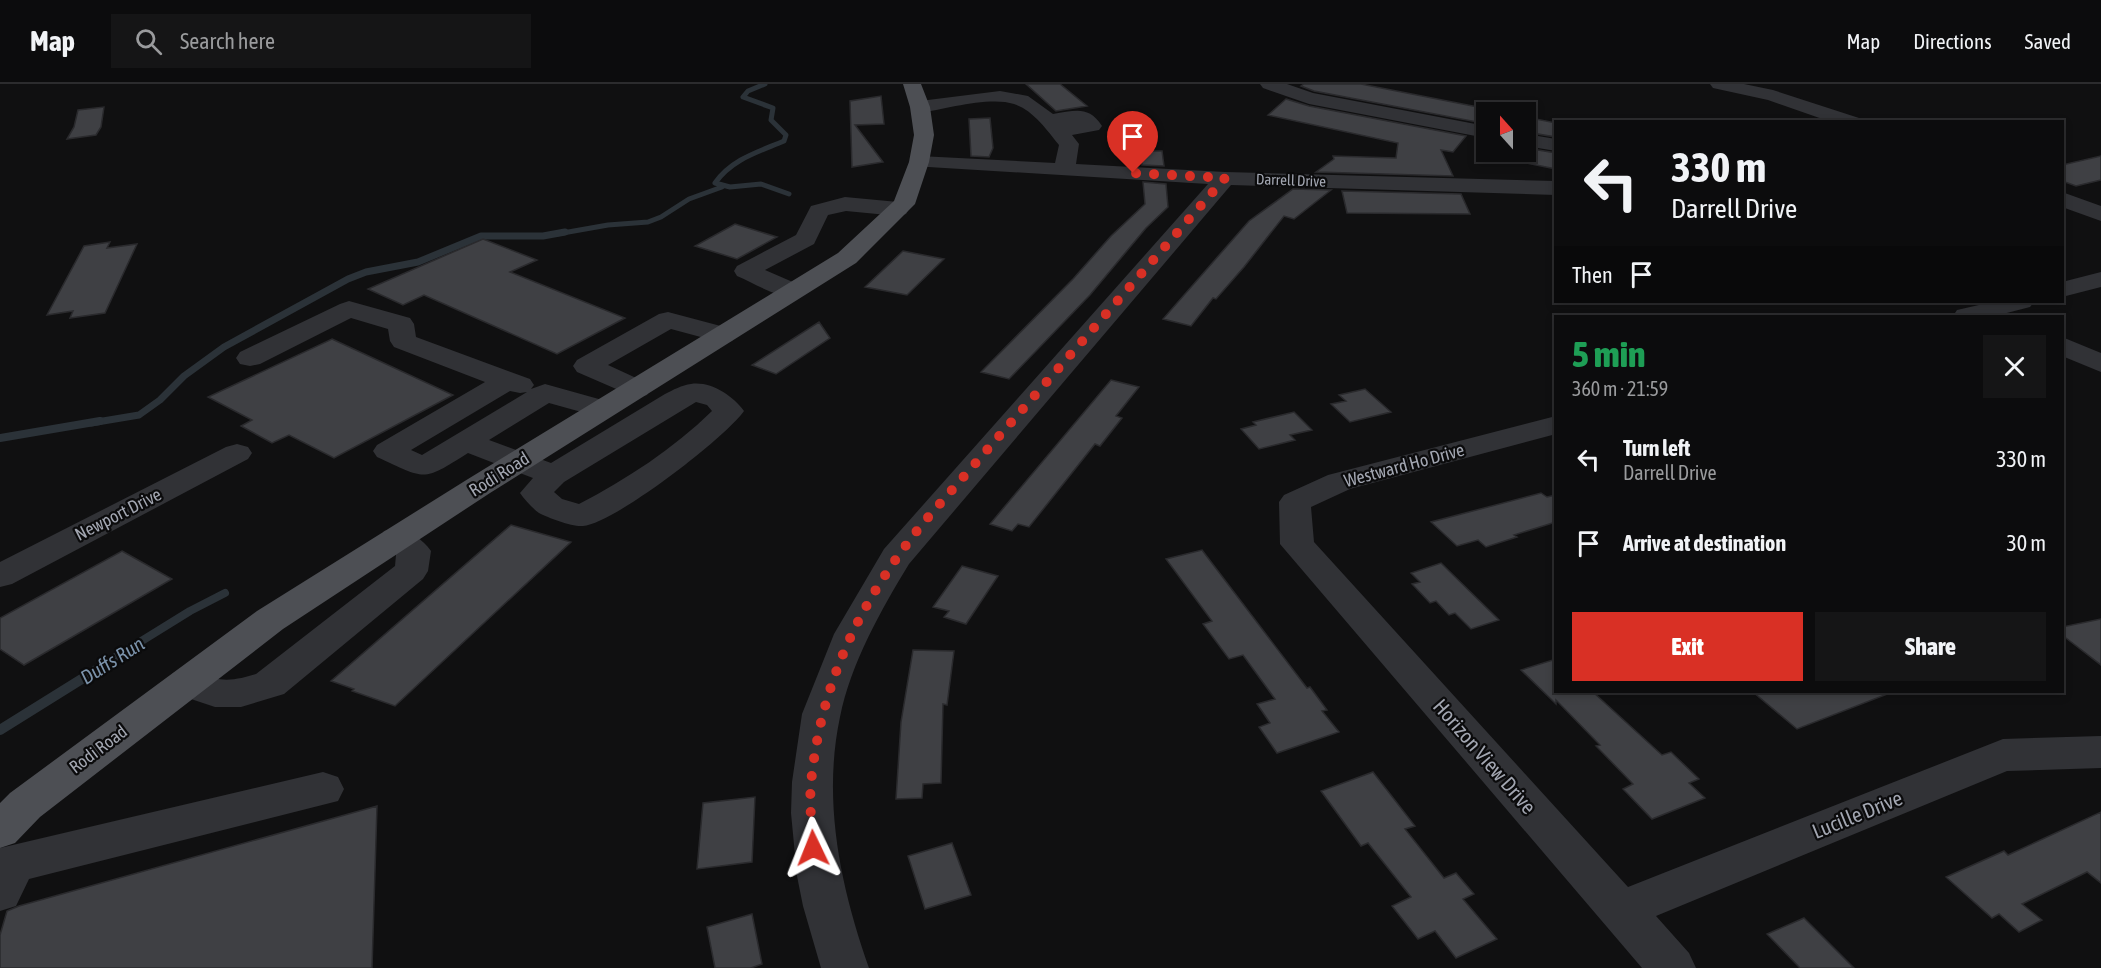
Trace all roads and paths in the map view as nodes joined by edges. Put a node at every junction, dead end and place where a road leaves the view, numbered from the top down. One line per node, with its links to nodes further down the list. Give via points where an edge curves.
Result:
1 (957, 84): 6 (street)
2 (1269, 84): 8 (street, via 1309,98)
3 (1719, 84): 4 (street)
4 (1777, 90): 7 (street)
5 (916, 95): 6 (street); 11 (main road, Rodi Road, via 924,135)
6 (972, 100): 12 (street, via 995,96 1021,100 1069,144)
7 (1847, 120)
8 (1476, 130)
9 (1536, 142): 10 (street)
10 (1554, 145)
11 (918, 162): 12 (street, Darrell Drive); 15 (main road, Rodi Road, via 904,204)
12 (1064, 169): 13 (street, Darrell Drive)
13 (1225, 178): 14 (street, Darrell Drive); 43 (street, via 917,531 890,566 853,633 821,716 811,786 813,848)
14 (1554, 188)
15 (898, 209): 18 (main road, Rodi Road, via 847,258); 18 (street, via 844,204 819,211 806,238 746,272)
16 (2101, 279): 17 (street)
17 (2064, 289)
18 (793, 291): 22 (main road, Rodi Road)
19 (2019, 303): 20 (street)
20 (1998, 313): 21 (street)
21 (1977, 315)
22 (723, 335): 27 (main road, Rodi Road); 27 (street, via 668,320 587,366)
23 (2064, 346): 25 (street)
24 (250, 358): 26 (street, via 349,309 402,324 403,341)
25 (2101, 364)
26 (507, 381): 28 (street); 31 (street, via 388,451 424,467)
27 (637, 389): 29 (main road, Rodi Road)
28 (545, 393): 29 (street); 31 (street)
29 (603, 410): 33 (main road, Rodi Road)
30 (1554, 426): 36 (street, Westward Ho Drive, via 1339,482 1295,502)
31 (466, 441): 33 (street)
32 (237, 453): 37 (street, Newport Drive)
33 (519, 462): 34 (street); 35 (main road, Rodi Road)
34 (553, 475): 34 (street, via 536,493 551,506 582,516 625,493 708,433 729,411 717,399 694,392)
35 (396, 539): 38 (main road, Rodi Road, via 270,620); 38 (street, via 414,551 411,571 270,684 241,693 215,693)
36 (1297, 544): 42 (street, Horizon View Drive)
37 (0, 576)
38 (187, 683): 41 (main road, Rodi Road)
39 (2101, 752): 42 (street, Lucille Drive, via 2003,755)
40 (323, 789): 41 (street)
41 (6, 842)
42 (1621, 910): 44 (street, Horizon View Drive)
43 (845, 968)
44 (1672, 968)

